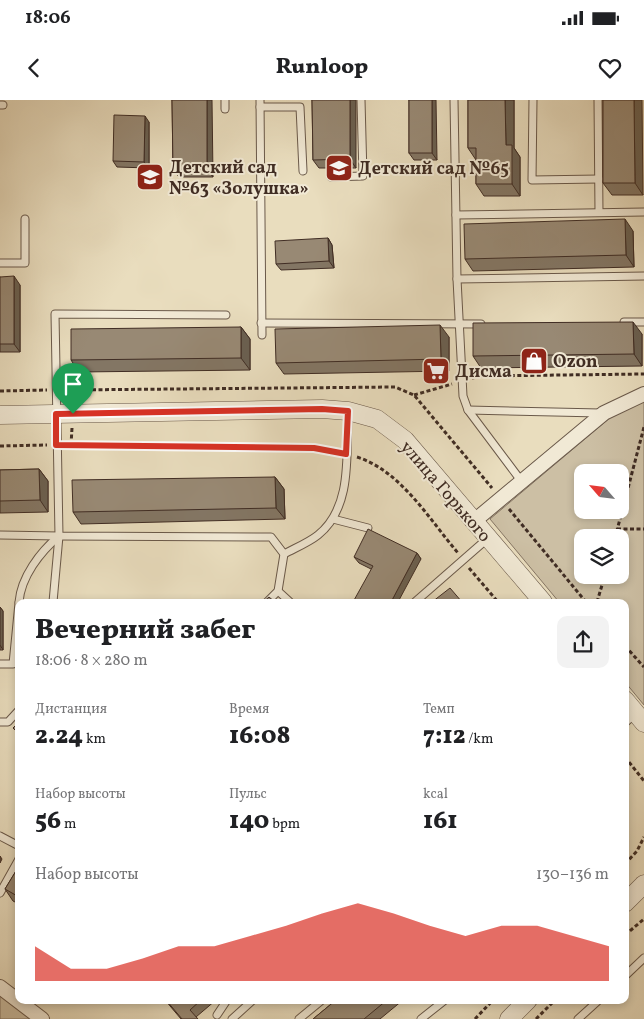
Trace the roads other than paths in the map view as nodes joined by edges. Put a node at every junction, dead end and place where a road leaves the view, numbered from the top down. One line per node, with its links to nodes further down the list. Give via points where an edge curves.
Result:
1 (225, 100): 8 (lane)
2 (361, 100): 10 (lane, via 363,176)
3 (454, 100): 14 (lane)
4 (532, 100): 11 (lane, via 532,180)
5 (598, 100): 11 (lane)
6 (260, 104): 7 (lane); 22 (lane)
7 (300, 104): 9 (lane)
8 (225, 109)
9 (303, 171)
10 (331, 177)
11 (599, 178): 12 (lane)
12 (599, 212): 13 (lane); 14 (lane)
13 (644, 212)
14 (456, 215): 18 (lane)
15 (25, 218): 16 (lane, via 25,263)
16 (0, 263)
17 (644, 276): 18 (lane)
18 (457, 279): 23 (lane)
19 (226, 315): 30 (lane, via 54,314)
20 (615, 322): 21 (lane)
21 (644, 322)
22 (262, 323): 23 (lane); 25 (lane)
23 (459, 324): 24 (lane); 27 (lane, via 460,381)
24 (488, 324)
25 (262, 335)
26 (644, 394): 29 (street)
27 (468, 410): 29 (lane); 32 (lane)
28 (348, 411): 30 (street, улица Горького); 33 (lane, via 344,494); 34 (street, улица Горького, via 377,419 405,440)
29 (604, 413): 32 (street)
30 (56, 414): 31 (street, улица Горького); 37 (lane)
31 (0, 415)
32 (522, 482): 34 (street)
33 (333, 519): 35 (lane); 39 (lane, via 318,536)
34 (473, 522): 38 (street, улица Горького)
35 (368, 528)
36 (0, 535): 37 (lane)
37 (59, 536): 39 (lane, via 271,537); 41 (lane, via 43,550 20,591); 42 (lane)
38 (487, 538): 45 (lane); 46 (street, улица Горького)
39 (284, 554): 40 (lane)
40 (278, 591): 43 (lane); 44 (lane)
41 (19, 599)
42 (53, 599)
43 (270, 599)
44 (287, 599)
45 (418, 599)
46 (540, 599)
47 (15, 644): 48 (lane, via 13,664)
48 (0, 664)
49 (15, 714): 50 (lane, via 8,722)
50 (0, 722)
51 (0, 836): 52 (lane)
52 (15, 844)
53 (15, 867): 55 (lane)
54 (644, 884): 56 (street)
55 (0, 893)
56 (629, 899)
57 (644, 958): 58 (lane)
58 (629, 972)
59 (0, 988): 60 (street)
60 (15, 999)
61 (22, 1004): 69 (street)
62 (225, 1004): 68 (lane)
63 (249, 1004): 70 (lane)
64 (317, 1004): 71 (lane)
65 (440, 1004): 72 (lane)
66 (524, 1004): 73 (street)
67 (595, 1004): 74 (lane)
68 (216, 1018)
69 (42, 1019)
70 (232, 1019)
71 (299, 1019)
72 (421, 1019)
73 (509, 1019)
74 (578, 1019)

